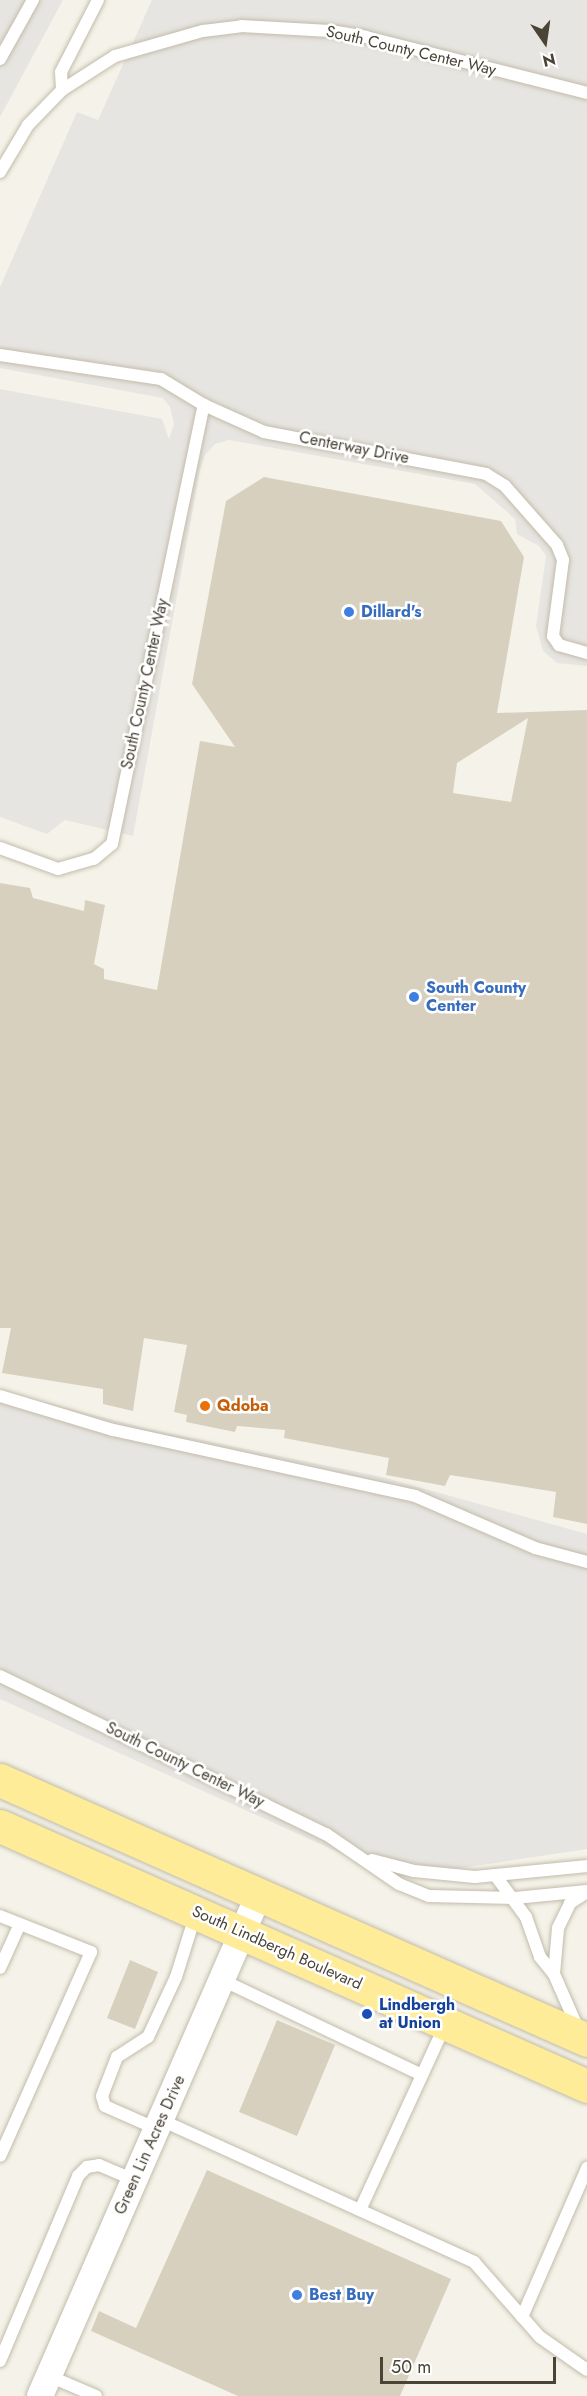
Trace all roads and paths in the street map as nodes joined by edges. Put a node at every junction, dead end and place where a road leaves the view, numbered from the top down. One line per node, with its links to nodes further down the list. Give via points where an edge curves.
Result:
1 (33, 0): 3 (lane)
2 (93, 2): 4 (lane, via 61,72)
3 (0, 59)
4 (62, 90): 5 (lane, South County Center Way, via 115,56 183,36 241,26 366,37); 6 (lane, South County Center Way, via 28,125)
5 (587, 93)
6 (0, 172)
7 (0, 355): 8 (lane, Centerway Drive, via 161,379)
8 (204, 405): 9 (lane, Centerway Drive, via 264,432 486,474 557,545 563,560 553,636 559,645); 10 (lane, South County Center Way, via 112,844 94,859 58,868)
9 (587, 653)
10 (0, 848)
11 (0, 1396): 12 (lane, via 113,1430 415,1496 536,1548)
12 (587, 1562)
13 (0, 1676): 16 (lane, South County Center Way, via 326,1834)
14 (0, 1780): 20 (main road)
15 (0, 1826): 22 (main road, South Lindbergh Boulevard)
16 (368, 1859): 18 (lane, South County Center Way, via 423,1872); 21 (lane, South County Center Way, via 399,1884 429,1896)
17 (587, 1866): 18 (lane, South County Center Way)
18 (495, 1875): 21 (lane, South County Center Way)
19 (587, 1892): 21 (lane, South County Center Way); 27 (lane, South County Center Way, via 570,1903 558,1928)
20 (259, 1894): 25 (street, Green Lin Acres Drive); 30 (main road)
21 (515, 1898): 27 (lane, South County Center Way, via 540,1957)
22 (196, 1912): 25 (main road, South Lindbergh Boulevard); 33 (lane, via 176,1977 148,2037 117,2056 102,2096 105,2106)
23 (0, 1916): 24 (lane)
24 (20, 1924): 26 (lane); 34 (lane, via 92,1952)
25 (243, 1933): 28 (street, Green Lin Acres Drive); 29 (main road, South Lindbergh Boulevard)
26 (0, 1968)
27 (554, 1974): 30 (lane, South County Center Way)
28 (222, 1980): 31 (lane); 33 (street, Green Lin Acres Drive)
29 (446, 2024): 31 (lane); 32 (main road, South Lindbergh Boulevard)
30 (585, 2038)
31 (422, 2075): 38 (lane)
32 (587, 2086)
33 (159, 2125): 36 (street, Green Lin Acres Drive); 38 (lane)
34 (0, 2156)
35 (587, 2168): 37 (lane)
36 (135, 2180): 40 (lane, via 99,2165 87,2167 78,2176); 42 (street, Green Lin Acres Drive)
37 (584, 2183): 39 (lane)
38 (360, 2210): 39 (lane, via 474,2262)
39 (522, 2317): 41 (lane, via 540,2337)
40 (0, 2361)
41 (587, 2370)
42 (45, 2386): 43 (lane)
43 (96, 2396)

